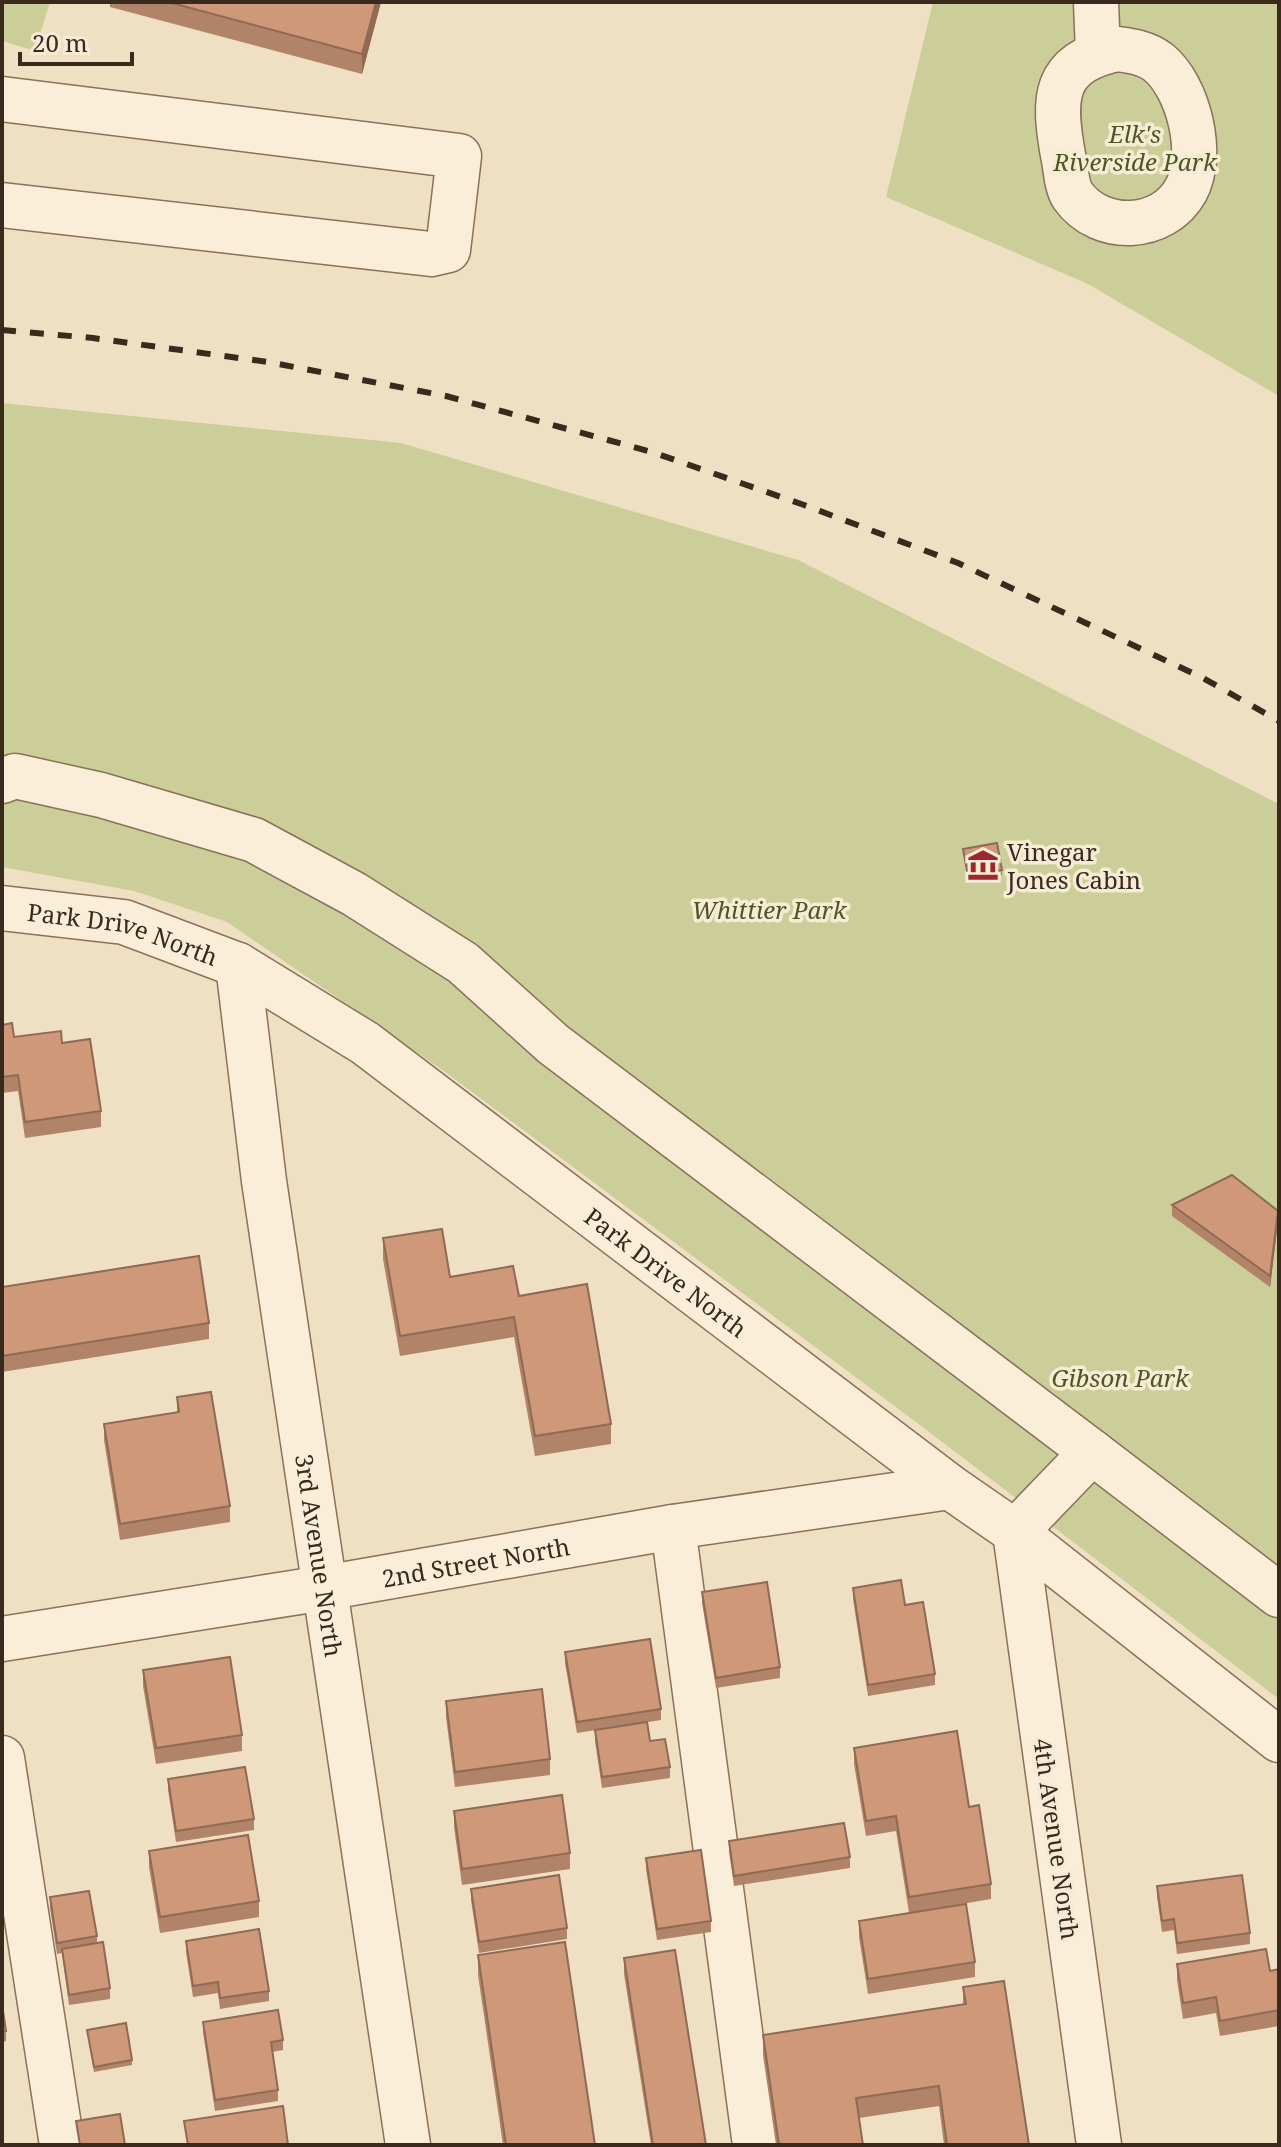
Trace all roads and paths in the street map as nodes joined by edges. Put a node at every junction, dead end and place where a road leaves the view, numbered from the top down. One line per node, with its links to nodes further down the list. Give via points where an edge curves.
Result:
1 (1096, 2): 2 (street)
2 (1098, 53)
3 (2, 99): 4 (street, via 459,156 448,250 431,254)
4 (2, 205)
5 (2, 781): 8 (street, via 15,776 101,795 254,840 354,894 463,963 553,1044)
6 (8, 903): 7 (street, Park Drive North, via 124,922)
7 (238, 965): 9 (street, Park Drive North, via 365,1043); 12 (street, 3rd Avenue North)
8 (1092, 1452): 11 (street); 13 (street)
9 (950, 1487): 10 (street, 2nd Street North); 11 (street, Park Drive North)
10 (673, 1527): 12 (street, 2nd Street North); 19 (street)
11 (1015, 1532): 15 (street, Park Drive North); 20 (street, 4th Avenue North)
12 (324, 1588): 14 (street, 2nd Street North); 18 (street, 3rd Avenue North)
13 (1279, 1595)
14 (2, 1639)
15 (1279, 1740)
16 (2, 1758): 17 (street)
17 (62, 2145)
18 (408, 2145)
19 (755, 2145)
20 (1099, 2145)

